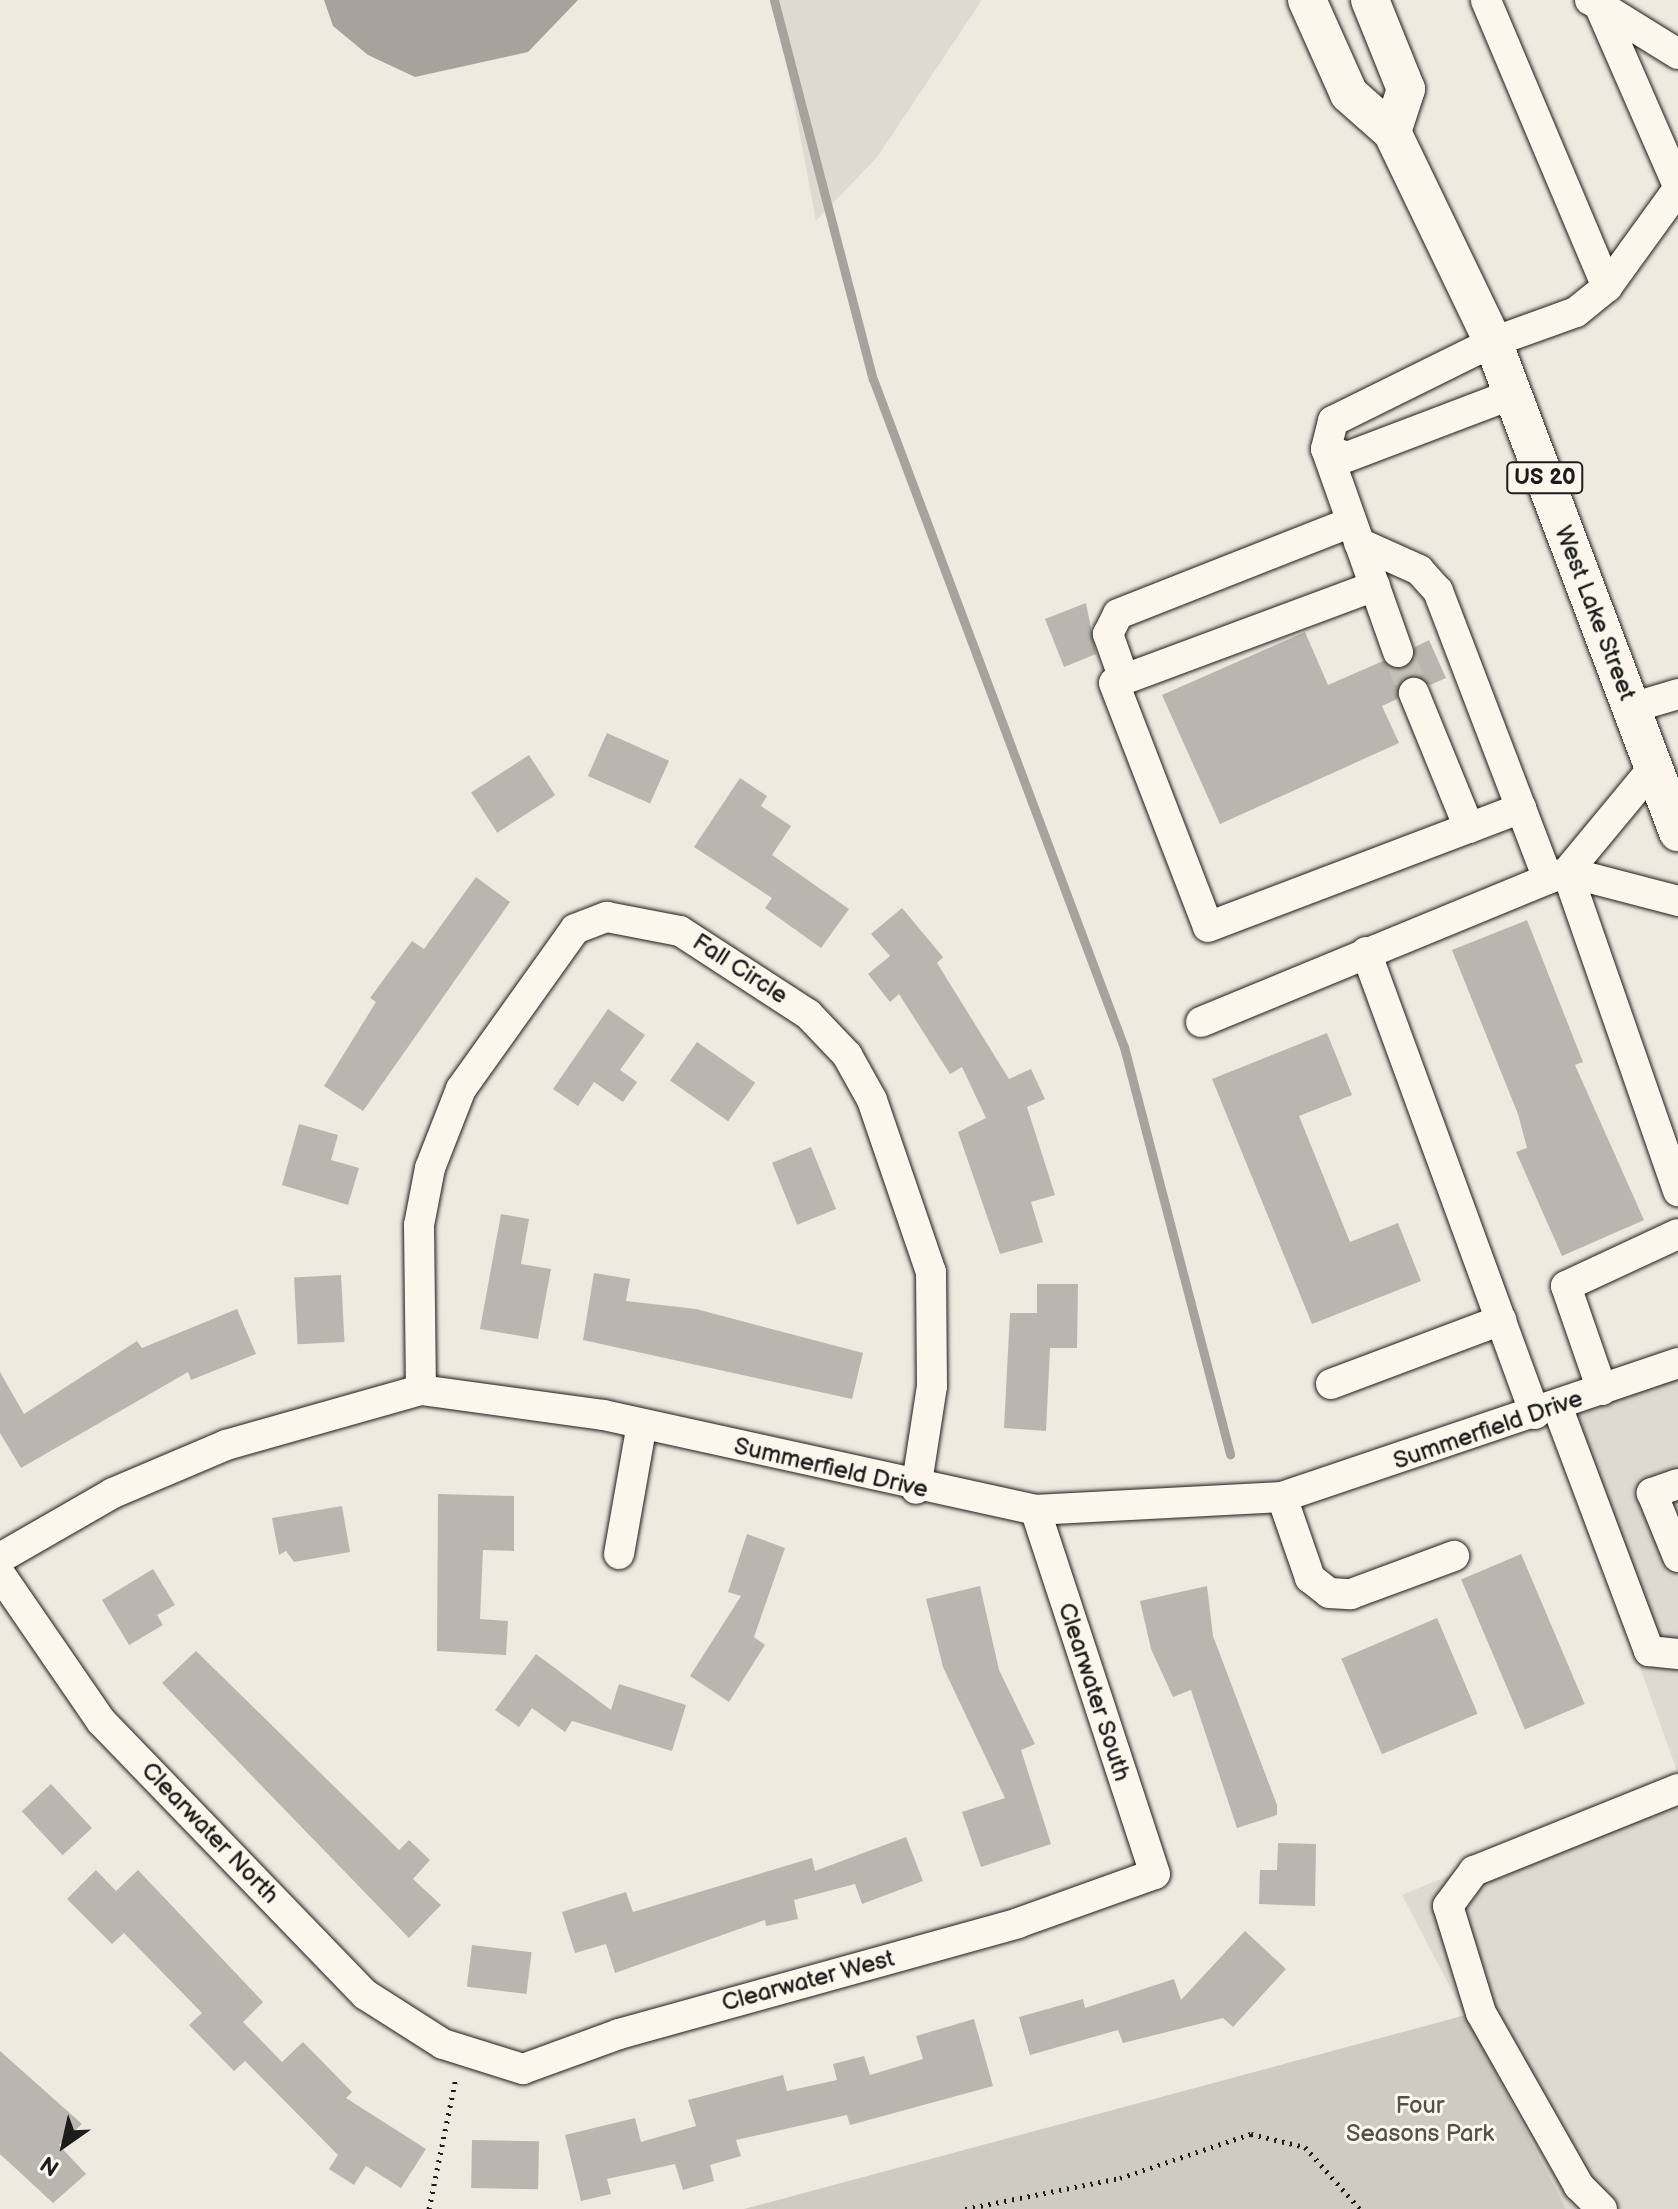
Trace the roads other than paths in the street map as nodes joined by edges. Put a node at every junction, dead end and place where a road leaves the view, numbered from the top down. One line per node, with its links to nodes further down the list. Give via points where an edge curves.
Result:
1 (1307, 0): 6 (main road, West Lake Street / US 20, via 1349,94)
2 (1370, 0): 6 (main road, via 1406,89)
3 (1486, 0): 8 (street)
4 (1595, 2): 5 (street); 7 (street)
5 (1678, 54)
6 (1392, 132): 9 (main road, West Lake Street / US 20)
7 (1678, 187): 8 (street)
8 (1607, 287): 9 (street, via 1576,312)
9 (1493, 342): 10 (main road, West Lake Street / US 20); 11 (street, via 1333,421)
10 (1513, 394): 11 (street, via 1347,457); 18 (main road, West Lake Street / US 20)
11 (1326, 449): 12 (street)
12 (1356, 532): 13 (street); 15 (street, via 1118,614 1108,634); 20 (street, via 1419,570 1438,591)
13 (1375, 586): 14 (street); 15 (street)
14 (1398, 652)
15 (1124, 679): 21 (street, via 1114,683 1208,927)
16 (1414, 693): 21 (street)
17 (1678, 694): 18 (street)
18 (1631, 708): 19 (main road, West Lake Street / US 20)
19 (1654, 767): 22 (main road, West Lake Street / US 20); 23 (street)
20 (1521, 808): 21 (street); 23 (street)
21 (1469, 828)
22 (1678, 832)
23 (1557, 875): 24 (street); 25 (street); 27 (street)
24 (1678, 901)
25 (1366, 952): 26 (street); 29 (street)
26 (1201, 1022)
27 (1678, 1191)
28 (1678, 1234): 33 (street, via 1566,1286)
29 (1501, 1320): 31 (street); 34 (street)
30 (1678, 1363): 33 (street, Summerfield Drive)
31 (1331, 1384)
32 (421, 1390): 35 (street, Summerfield Drive); 37 (street, Fall Circle, via 419,1225 430,1168 461,1089 575,929 607,917 680,931 808,1014 847,1055 872,1100 931,1272 932,1386); 43 (street, Summerfield Drive, via 226,1445 113,1493)
33 (1602, 1390): 34 (street, Summerfield Drive)
34 (1546, 1410): 38 (street, Summerfield Drive); 45 (street, via 1649,1651)
35 (642, 1424): 37 (street, Summerfield Drive); 40 (street)
36 (1665, 1488): 42 (street)
37 (916, 1489): 39 (street, Summerfield Drive)
38 (1282, 1497): 39 (street, Summerfield Drive); 41 (street, via 1310,1578 1329,1593 1351,1594)
39 (1035, 1510): 47 (street, Clearwater South)
40 (619, 1554)
41 (1454, 1556)
42 (1678, 1557)
43 (0, 1558)
44 (0, 1574): 48 (street, Clearwater North, via 101,1721 366,1995 403,2025)
45 (1678, 1654)
46 (1678, 1789): 49 (street, via 1474,1871 1448,1906 1481,2013 1579,2186)
47 (1155, 1874): 48 (street, Clearwater West, via 1018,1923 619,2034 523,2069)
48 (460, 2049)
49 (1602, 2209)

